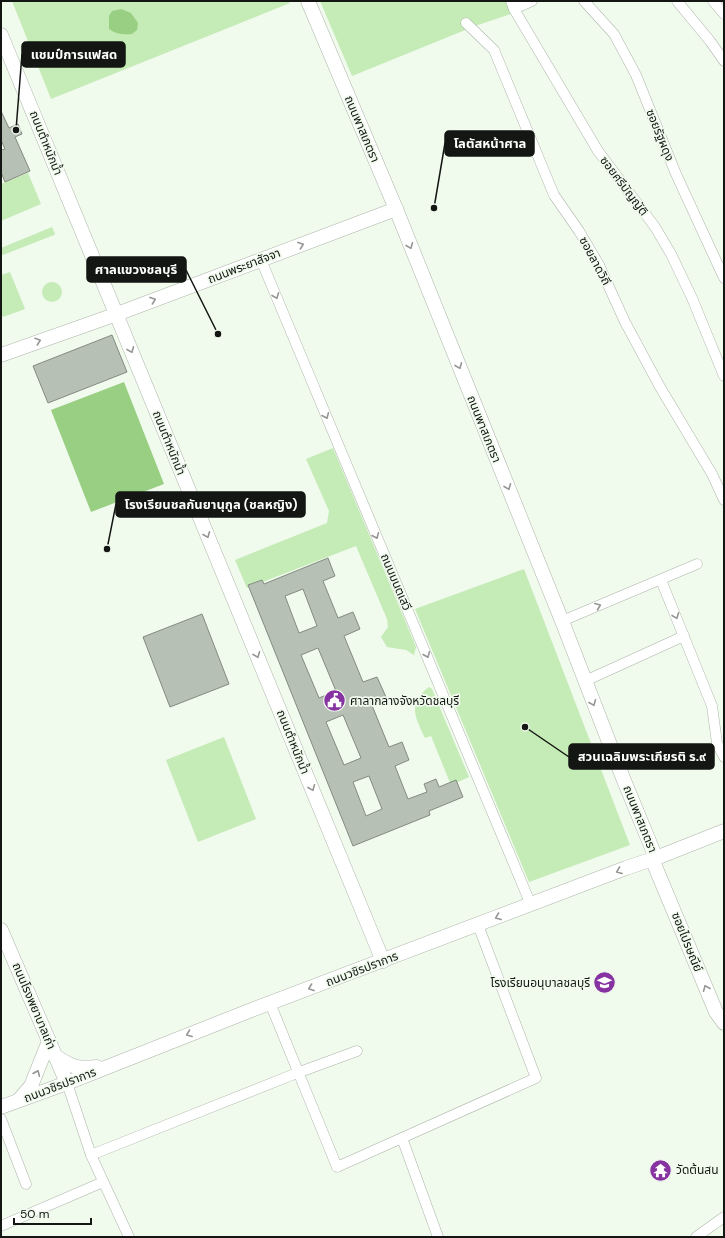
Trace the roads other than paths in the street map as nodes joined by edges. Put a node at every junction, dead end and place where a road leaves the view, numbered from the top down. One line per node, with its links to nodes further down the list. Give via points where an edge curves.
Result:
1 (308, 1): 11 (street, ถนนพาสเภตรา)
2 (532, 1): 6 (street)
3 (584, 1): 13 (street, ซอยรัฐผดุง, via 614,34 636,75 676,174)
4 (677, 1): 10 (street)
5 (713, 1): 7 (street)
6 (513, 5): 16 (street, ซอยศรีบัญญัติ, via 598,151 671,254)
7 (724, 14)
8 (466, 23): 17 (street, ซอยลาดวิถี, via 494,50 554,195 599,265 625,322 712,474)
9 (1, 35): 14 (street, ถนนตำหนักน้ำ)
10 (724, 61)
11 (396, 209): 12 (street, ถนนพระยาสัจจา, one-way to 11); 20 (street, ถนนพาสเภตรา, one-way to 20)
12 (261, 260): 14 (street, ถนนพระยาสัจจา, one-way to 12); 26 (street, ถนนมนตเสวี, one-way to 26)
13 (724, 278)
14 (116, 314): 15 (street, ถนนพระยาสัจจา, one-way to 14); 29 (street, ถนนตำหนักน้ำ, one-way to 29)
15 (1, 355)
16 (724, 376)
17 (724, 500)
18 (697, 564): 19 (street)
19 (661, 580): 20 (street, one-way to 19); 21 (street, one-way to 21)
20 (562, 621): 22 (street, ถนนพาสเภตรา)
21 (684, 636): 22 (street); 23 (street, via 712,706 717,743)
22 (585, 681): 25 (street, ถนนพาสเภตรา, one-way to 25)
23 (724, 757)
24 (724, 831): 25 (street, ถนนวชิรปราการ)
25 (654, 859): 26 (street, ถนนวชิรปราการ, one-way to 26); 31 (street, ซอยไปรษณีย์, one-way to 25, via 716,1012)
26 (531, 905): 27 (street, ถนนวชิรปราการ, one-way to 27)
27 (478, 925): 29 (street, ถนนวชิรปราการ); 41 (street, via 536,1078)
28 (1, 930): 32 (street, ถนนโรงพยาบาลเก่า)
29 (383, 961): 30 (street, ถนนวชิรปราการ, one-way to 30)
30 (270, 1003): 35 (street, ถนนวชิรปราการ, one-way to 35); 36 (street)
31 (724, 1023)
32 (49, 1041): 34 (street, ถนนโรงพยาบาลเก่า); 38 (street, one-way to 32, via 31,1086)
33 (357, 1051): 36 (street)
34 (55, 1056): 35 (street, via 81,1069); 37 (street, ถนนโรงพยาบาลเก่า)
35 (109, 1066): 37 (street, ถนนวชิรปราการ)
36 (297, 1073): 41 (street, via 337,1167); 42 (street)
37 (66, 1083): 38 (street, ถนนวชิรปราการ); 42 (street)
38 (19, 1100): 39 (street, ถนนวชิรปราการ)
39 (1, 1107)
40 (1, 1119): 44 (street)
41 (402, 1138): 49 (street)
42 (91, 1155): 43 (street)
43 (103, 1182): 46 (street); 48 (street)
44 (26, 1184)
45 (724, 1217): 47 (street)
46 (1, 1226)
47 (700, 1236)
48 (129, 1237)
49 (438, 1237)

